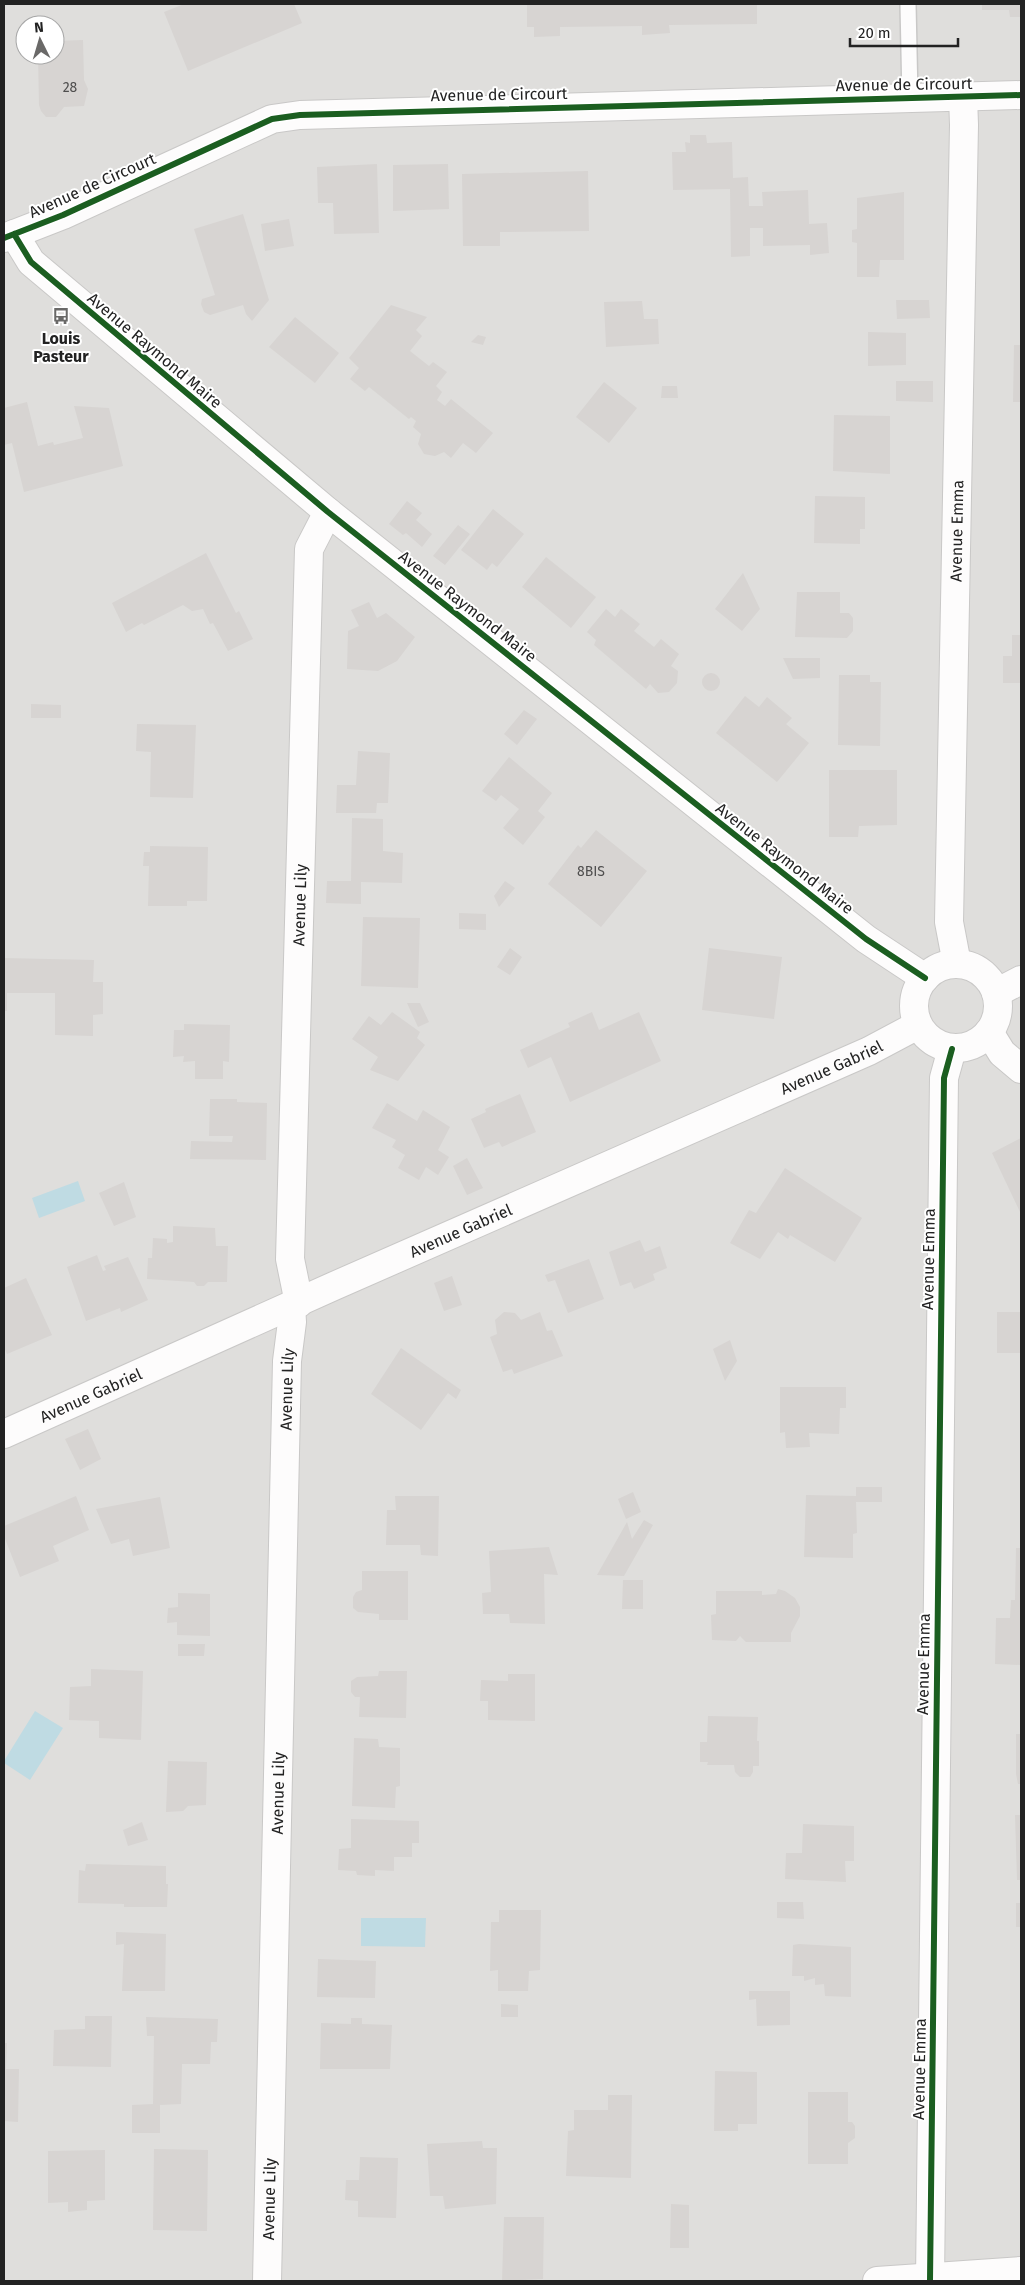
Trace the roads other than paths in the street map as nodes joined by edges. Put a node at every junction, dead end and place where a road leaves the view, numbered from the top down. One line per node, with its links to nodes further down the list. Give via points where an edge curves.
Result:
1 (908, 4): 4 (lane)
2 (1021, 95): 3 (street, Avenue de Circourt)
3 (963, 96): 4 (street, Avenue de Circourt); 7 (street, Avenue Emma, via 949,922)
4 (910, 98): 5 (street, Avenue de Circourt, via 326,112 272,119 63,215)
5 (9, 236): 6 (street, Avenue Raymond Maire, via 30,262)
6 (328, 512): 8 (street, Avenue Raymond Maire, via 866,939); 15 (street, Avenue Lily, via 309,549 290,1259)
7 (957, 964): 8 (street, via 934,970); 10 (street, via 981,972)
8 (924, 978): 11 (street, via 914,1000)
9 (1021, 980): 10 (street)
10 (996, 993): 12 (street, via 996,1020)
11 (918, 1025): 13 (street, via 926,1036); 15 (street, Avenue Gabriel, via 869,1051)
12 (990, 1032): 13 (street, via 979,1042); 14 (street, via 1002,1053)
13 (952, 1049): 18 (street, Avenue Emma, via 944,1078)
14 (1021, 1069)
15 (295, 1304): 16 (street, Avenue Gabriel); 19 (street, Avenue Lily, via 287,1381)
16 (4, 1434)
17 (1021, 2271): 18 (street)
18 (930, 2280): 20 (street)
19 (267, 2281)
20 (877, 2281)

